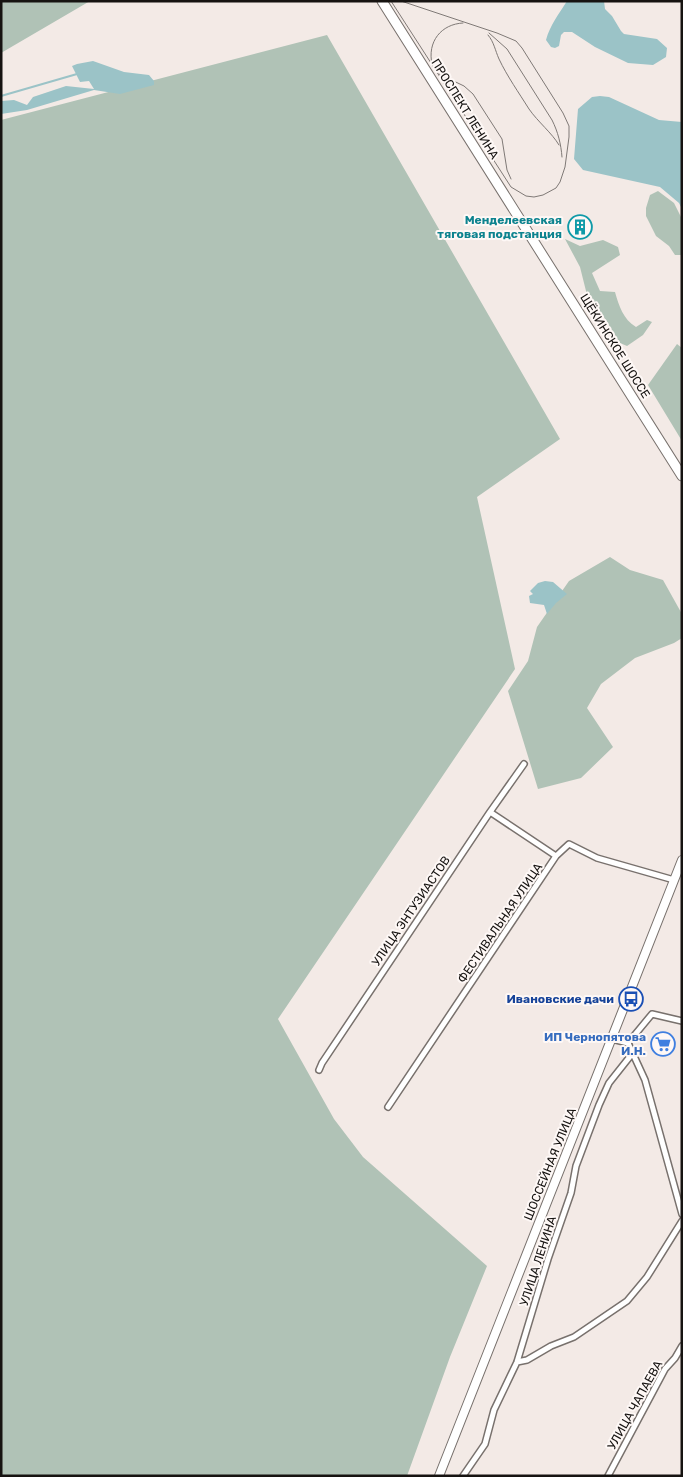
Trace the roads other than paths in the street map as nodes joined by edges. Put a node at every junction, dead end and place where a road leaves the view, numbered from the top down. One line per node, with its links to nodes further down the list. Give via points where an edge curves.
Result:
1 (382, 1): 2 (main road, ПРОСПЕКТ ЛЕНИНА)
2 (526, 230): 3 (main road, ЩЁКИНСКОЕ ШОССЕ)
3 (682, 476)
4 (524, 764): 5 (street, УЛИЦА ЭНТУЗИАСТОВ)
5 (490, 812): 6 (street); 13 (street, УЛИЦА ЭНТУЗИАСТОВ)
6 (556, 856): 8 (street, ФЕСТИВАЛЬНАЯ УЛИЦА, via 569,844 597,858); 14 (street, ФЕСТИВАЛЬНАЯ УЛИЦА)
7 (682, 860): 8 (main road, ШОССЕЙНАЯ УЛИЦА)
8 (674, 880): 10 (main road, ШОССЕЙНАЯ УЛИЦА)
9 (682, 1021): 11 (street, via 652,1014)
10 (612, 1039): 11 (street); 19 (main road, ШОССЕЙНАЯ УЛИЦА)
11 (628, 1043): 12 (street)
12 (632, 1054): 15 (street, via 645,1080); 18 (street, УЛИЦА ЛЕНИНА, via 609,1082 580,1157)
13 (319, 1070)
14 (388, 1107)
15 (682, 1214)
16 (682, 1220): 18 (street, via 647,1277 627,1301 574,1337)
17 (682, 1346): 21 (street, УЛИЦА ЧАПАЕВА, via 665,1369)
18 (517, 1362): 20 (street, УЛИЦА ЛЕНИНА, via 494,1410 485,1444)
19 (439, 1476)
20 (463, 1476)
21 (608, 1476)

